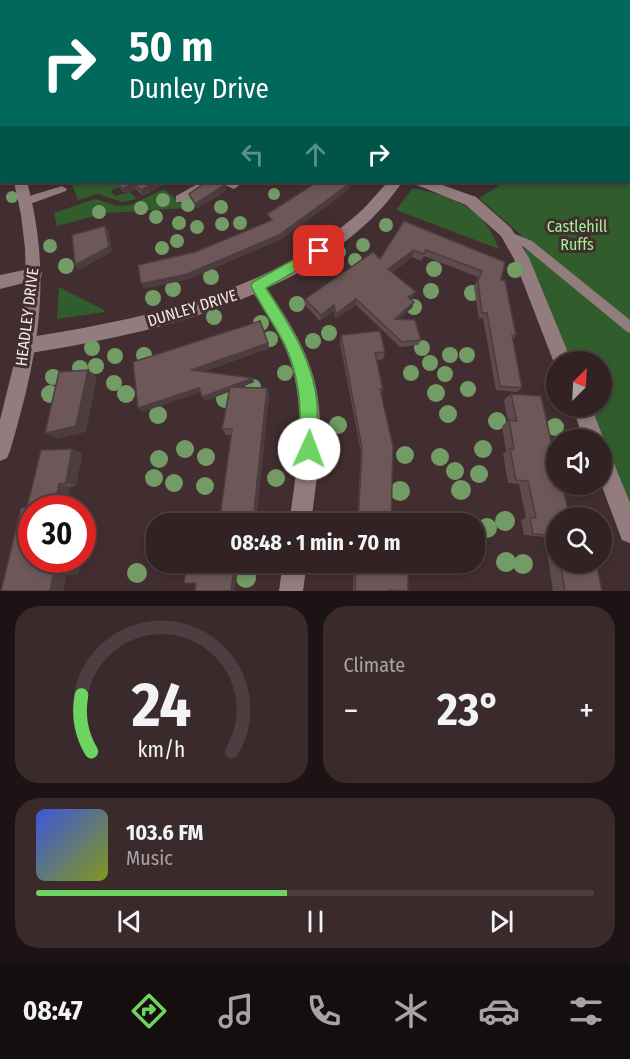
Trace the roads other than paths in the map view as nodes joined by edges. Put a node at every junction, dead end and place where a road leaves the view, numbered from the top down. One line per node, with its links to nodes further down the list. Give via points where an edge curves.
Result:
1 (20, 183): 7 (street, HEADLEY DRIVE)
2 (206, 183): 6 (lane)
3 (394, 183): 12 (street, DUNLEY DRIVE, via 338,238 295,267)
4 (425, 183): 9 (street, via 471,201)
5 (61, 185): 7 (lane); 8 (lane)
6 (180, 198)
7 (27, 201): 10 (street, HEADLEY DRIVE, via 34,236)
8 (67, 201)
9 (510, 237): 13 (lane, via 528,244); 15 (street)
10 (34, 274): 11 (street); 14 (street, HEADLEY DRIVE)
11 (0, 282)
12 (257, 286): 14 (street, DUNLEY DRIVE, via 164,319); 18 (street, via 296,351 307,389 310,435)
13 (630, 327)
14 (26, 346): 16 (street, HEADLEY DRIVE)
15 (558, 351)
16 (0, 451)
17 (612, 484): 19 (street)
18 (301, 513)
19 (630, 532)
20 (293, 573): 21 (street)
21 (291, 591)

